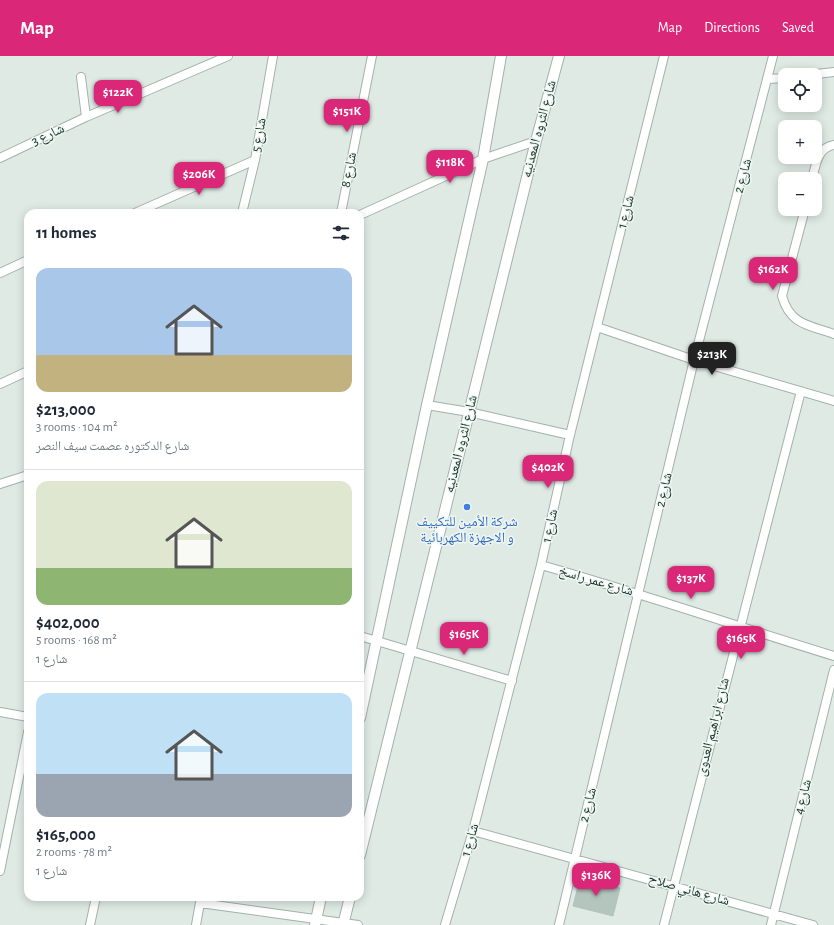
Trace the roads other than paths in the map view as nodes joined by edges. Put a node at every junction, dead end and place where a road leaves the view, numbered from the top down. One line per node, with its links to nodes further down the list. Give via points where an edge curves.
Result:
1 (228, 56): 13 (street, شارع 3)
2 (273, 56): 18 (street, شارع 5)
3 (372, 56): 22 (street, شارع 8)
4 (501, 56): 17 (street)
5 (559, 56): 14 (street, شارع الثروه المعدنيه)
6 (664, 56): 27 (street, شارع 1)
7 (773, 56): 11 (street, شارع 2)
8 (834, 72): 9 (street)
9 (822, 73)
10 (81, 77): 13 (street)
11 (768, 78): 12 (street); 29 (street, شارع 2)
12 (778, 78)
13 (86, 117): 16 (street, شارع 3)
14 (536, 141): 17 (street); 35 (street, شارع الثروه المعدنيه)
15 (834, 145): 19 (street, via 823,150 818,156)
16 (0, 158)
17 (483, 159): 23 (street); 34 (street)
18 (255, 160): 20 (street); 21 (street, شارع 5)
19 (814, 172)
20 (144, 209)
21 (243, 209)
22 (341, 209)
23 (364, 212)
24 (802, 216): 28 (street, via 782,296 786,309 795,320)
25 (24, 262): 26 (street)
26 (0, 273)
27 (597, 327): 29 (street); 36 (street, شارع 1)
28 (834, 334)
29 (694, 360): 32 (street); 40 (street, شارع 2)
30 (24, 373): 31 (street)
31 (0, 384)
32 (801, 391): 33 (street); 41 (street, شارع ابراهيم العدوى)
33 (834, 401)
34 (427, 405): 35 (street); 43 (street)
35 (469, 412): 36 (street); 44 (street, شارع الثروه المعدنيه)
36 (570, 435): 39 (street, شارع 1)
37 (24, 476): 38 (street)
38 (0, 484)
39 (541, 565): 40 (street, شارع عمر راسخ); 47 (street, شارع 1)
40 (639, 593): 41 (street, شارع عمر راسخ); 54 (street, شارع 2)
41 (739, 627): 45 (street, شارع عمر راسخ); 56 (street, شارع ابراهيم العدوى)
42 (364, 637): 43 (street)
43 (377, 640): 44 (street); 48 (street)
44 (411, 650): 47 (street); 53 (street, شارع الثروه المعدنيه)
45 (834, 656)
46 (834, 670): 62 (street, شارع 4)
47 (512, 681): 52 (street, شارع 1)
48 (364, 700)
49 (0, 712): 50 (street)
50 (24, 716)
51 (24, 752): 55 (street)
52 (473, 831): 54 (street, شارع هاني صلاح); 68 (street, شارع 1)
53 (364, 839)
54 (576, 858): 56 (street, شارع هاني صلاح); 69 (street, شارع 2)
55 (0, 871)
56 (673, 886): 62 (street, شارع هاني صلاح); 70 (street, شارع ابراهيم العدوى)
57 (95, 901): 65 (street)
58 (201, 901): 66 (street)
59 (206, 901): 63 (street)
60 (320, 901): 63 (street)
61 (349, 901): 64 (street)
62 (774, 914): 71 (street, شارع 4); 72 (street, شارع هاني صلاح)
63 (316, 922): 64 (street)
64 (343, 923): 67 (street)
65 (90, 925)
66 (196, 925)
67 (358, 925)
68 (445, 925)
69 (559, 925)
70 (664, 925)
71 (771, 925)
72 (813, 925)

